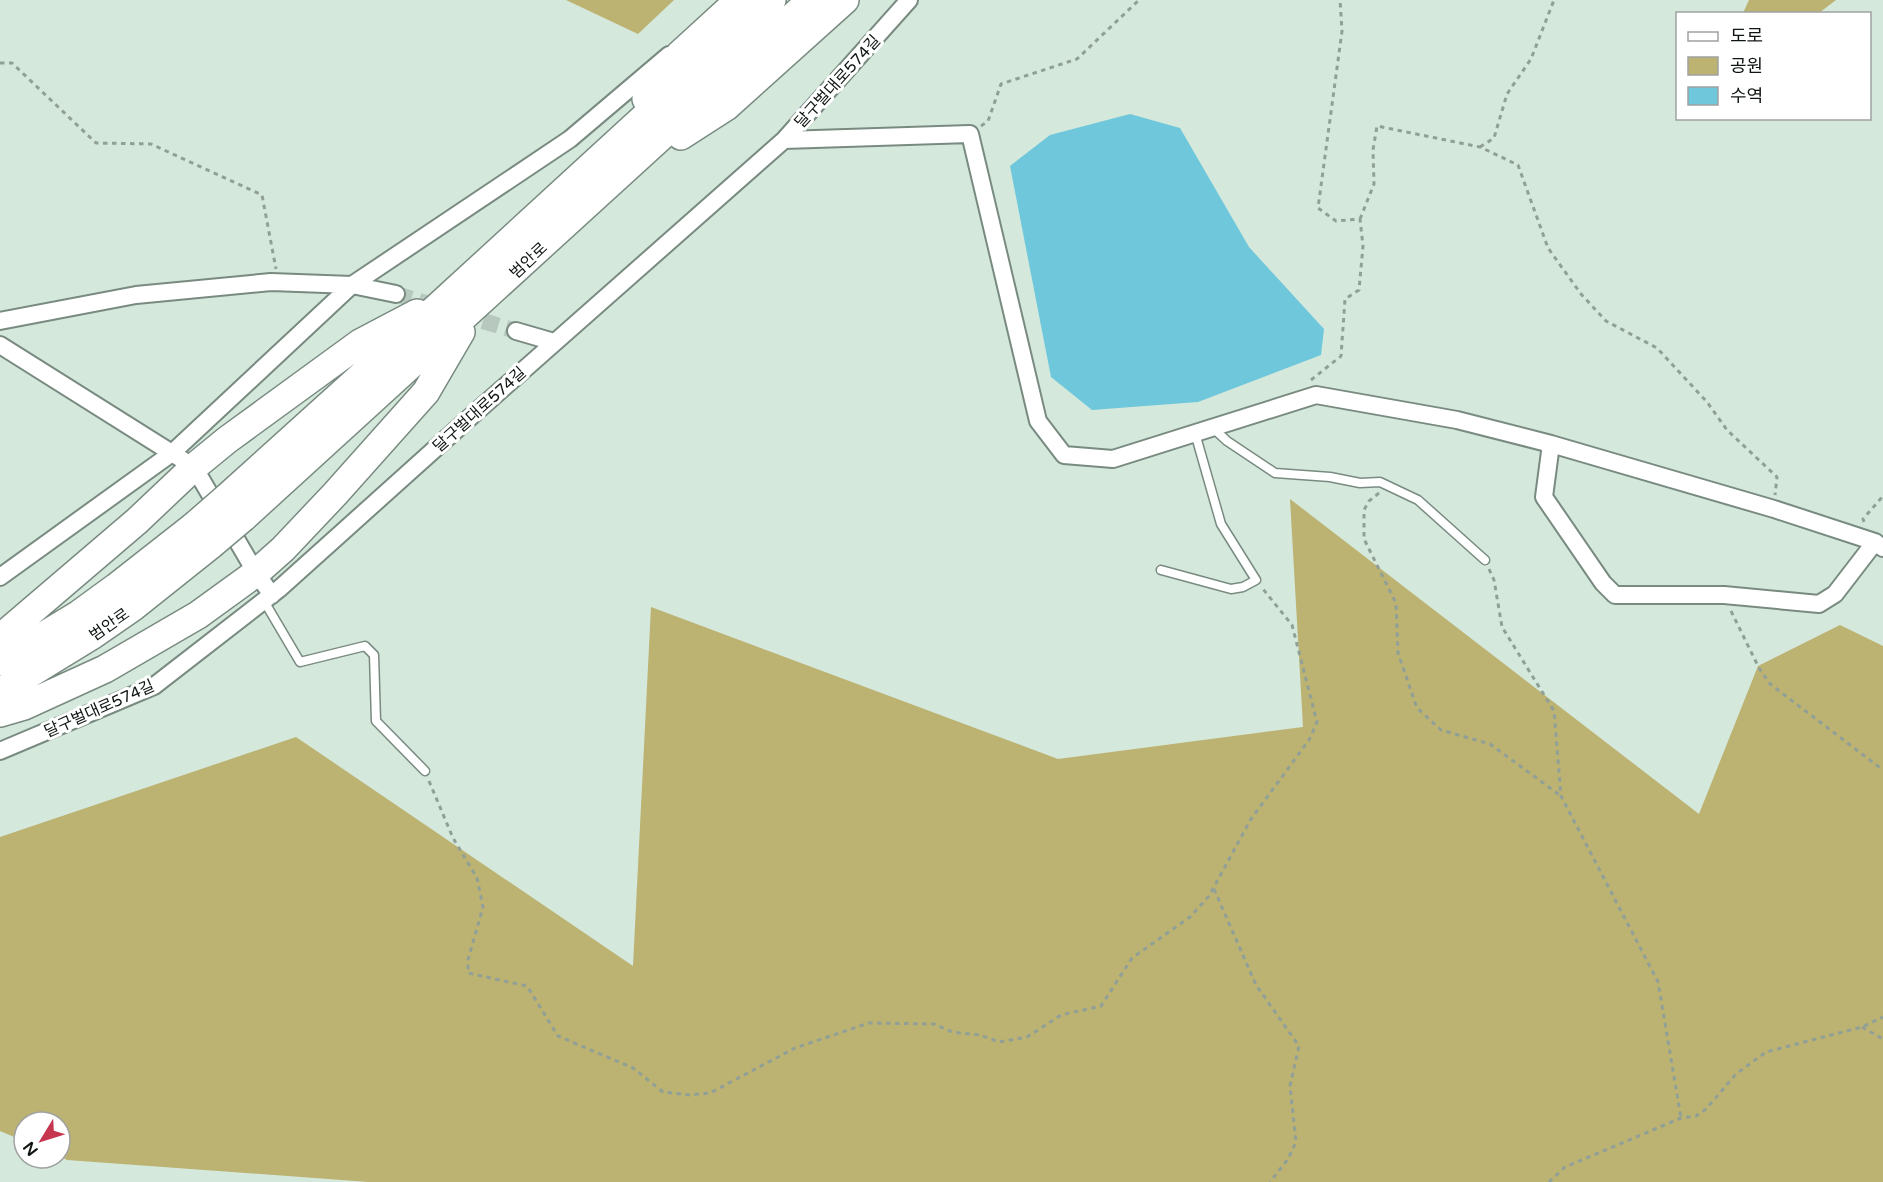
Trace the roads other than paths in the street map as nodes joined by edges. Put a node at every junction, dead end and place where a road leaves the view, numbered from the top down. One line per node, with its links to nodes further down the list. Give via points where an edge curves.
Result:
1 (733, 0): 10 (street, via 570,139)
2 (739, 0): 8 (highway, via 680,54)
3 (772, 0): 8 (highway, 범안로)
4 (811, 0): 9 (highway, 범안로)
5 (845, 0): 9 (highway, via 726,107)
6 (909, 0): 7 (street, 달구벌대로574길)
7 (784, 140): 16 (street, 달구벌대로574길); 19 (street, via 970,134 1038,421 1064,455 1113,459)
8 (605, 153): 12 (highway, 범안로)
9 (617, 178): 13 (highway, 범안로)
10 (352, 285): 11 (street); 14 (street, via 279,282 136,295); 21 (street)
11 (396, 294)
12 (450, 296): 21 (highway, via 360,343 236,433); 22 (highway, 범안로)
13 (477, 306): 22 (highway, 범안로); 27 (highway, via 426,392 283,549)
14 (0, 321)
15 (516, 331): 16 (street)
16 (554, 342): 29 (street, 달구벌대로574길)
17 (0, 345): 21 (street)
18 (1213, 428): 19 (street); 20 (street, via 1316,396 1457,420); 25 (lane, via 1275,473 1380,482 1418,500)
19 (1195, 433): 26 (lane, via 1221,524 1256,580 1231,589)
20 (1551, 444): 24 (street, via 1774,509); 24 (street, via 1544,497 1615,595 1724,596 1819,604 1835,594)
21 (183, 460): 27 (street); 28 (street); 30 (highway, via 138,520)
22 (235, 508): 23 (highway, bridge)
23 (203, 535): 31 (highway, 범안로); 32 (highway, 범안로, via 140,602)
24 (1879, 545)
25 (1485, 560)
26 (1161, 570)
27 (256, 573): 29 (street); 33 (highway, via 198,615 105,669)
28 (0, 577)
29 (268, 598): 34 (street, 달구벌대로574길, via 154,686); 35 (lane, via 300,662 365,646 374,656 376,721)
30 (0, 638)
31 (0, 662)
32 (0, 692)
33 (0, 713)
34 (0, 752)
35 (425, 771)

